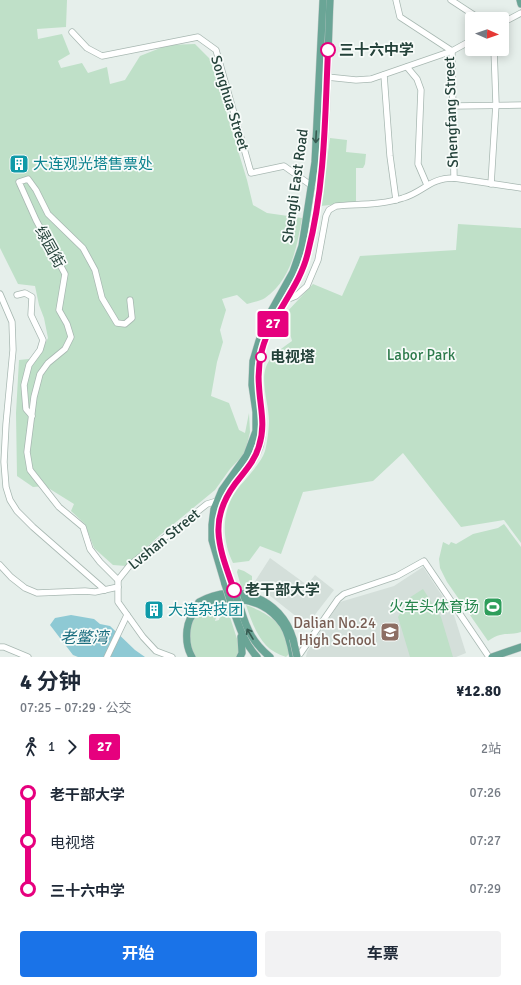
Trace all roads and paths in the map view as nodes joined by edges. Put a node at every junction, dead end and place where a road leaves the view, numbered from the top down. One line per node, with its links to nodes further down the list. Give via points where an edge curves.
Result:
1 (323, 0): 23 (main road, Shengli East Road, one-way to 23)
2 (330, 0): 16 (main road)
3 (396, 0): 12 (street, Shengfang Street, via 400,17)
4 (451, 0): 7 (street)
5 (520, 0): 6 (main road)
6 (521, 4)
7 (469, 12)
8 (521, 13): 9 (street)
9 (509, 19)
10 (72, 32): 23 (street, Songhua Street, via 86,48 102,56 198,37 216,50 251,173 284,166)
11 (465, 44): 12 (street)
12 (452, 51): 14 (street); 19 (street, Shengfang Street)
13 (494, 56): 17 (street)
14 (407, 67): 15 (street); 22 (street, via 418,79 421,90 418,164)
15 (384, 75): 16 (street, via 363,80); 25 (street)
16 (327, 77): 29 (main road, via 323,160 312,233 303,268)
17 (496, 104): 18 (street); 19 (street); 21 (street)
18 (521, 105)
19 (453, 106): 20 (street, Shengfang Street)
20 (454, 178): 21 (street); 22 (street, via 443,178)
21 (491, 184): 24 (street)
22 (427, 185): 25 (street, via 405,198)
23 (312, 186): 31 (main road, Shengli East Road, via 302,246 293,272 269,315 253,361 252,385 256,431 247,455)
24 (521, 188)
25 (396, 200): 29 (street, via 336,206 328,210 318,260 307,286 296,296)
26 (0, 294): 36 (street, via 12,322 13,350 4,462 10,500 33,527)
27 (16, 295): 30 (street, via 25,293 32,297 31,315 43,340 40,350 29,365 24,385 26,409)
28 (130, 300): 30 (street, 绿园街, via 132,318 125,324 117,323 102,298 96,270 83,248 48,214 28,179 19,182 65,274 59,310 71,337 65,349 48,363 40,374)
29 (286, 300): 34 (main road, via 262,351 259,386 263,423 260,446 228,494 221,510 218,534)
30 (32, 416): 33 (street, 绿园街, via 27,452 30,470 58,507 83,527 90,549)
31 (217, 501): 33 (street, Lvshan Street, via 207,504 130,565); 34 (main road, Shengli East Road, via 212,540)
32 (0, 565): 36 (street, via 25,588 37,593)
33 (118, 580): 35 (street, Lvshan Street)
34 (229, 584): 37 (main road, Shengli East Road, bridge)
35 (118, 587): 36 (street); 38 (street, Lvshan Street, via 118,602)
36 (105, 590)
37 (237, 609): 39 (main road, Shengli East Road); 43 (main road, Shengli East Road, one-way to 37, via 251,637)
38 (128, 616): 46 (street); 47 (street, Lvshan Street, via 156,651)
39 (241, 633): 50 (main road); 51 (main road, Shengli East Road)
40 (291, 640): 44 (main road, bridge); 48 (main road, via 287,623 263,599 240,593 217,594 198,602 187,617 183,634); 49 (main road, via 283,625 263,606 242,600 214,600 199,607 188,626 186,638)
41 (0, 646): 45 (street)
42 (521, 647): 52 (main road)
43 (269, 656)
44 (296, 656): 52 (street, via 344,594 397,576 424,561)
45 (28, 657)
46 (107, 657)
47 (172, 657)
48 (187, 657)
49 (192, 657)
50 (240, 657)
51 (254, 657)
52 (491, 657)

